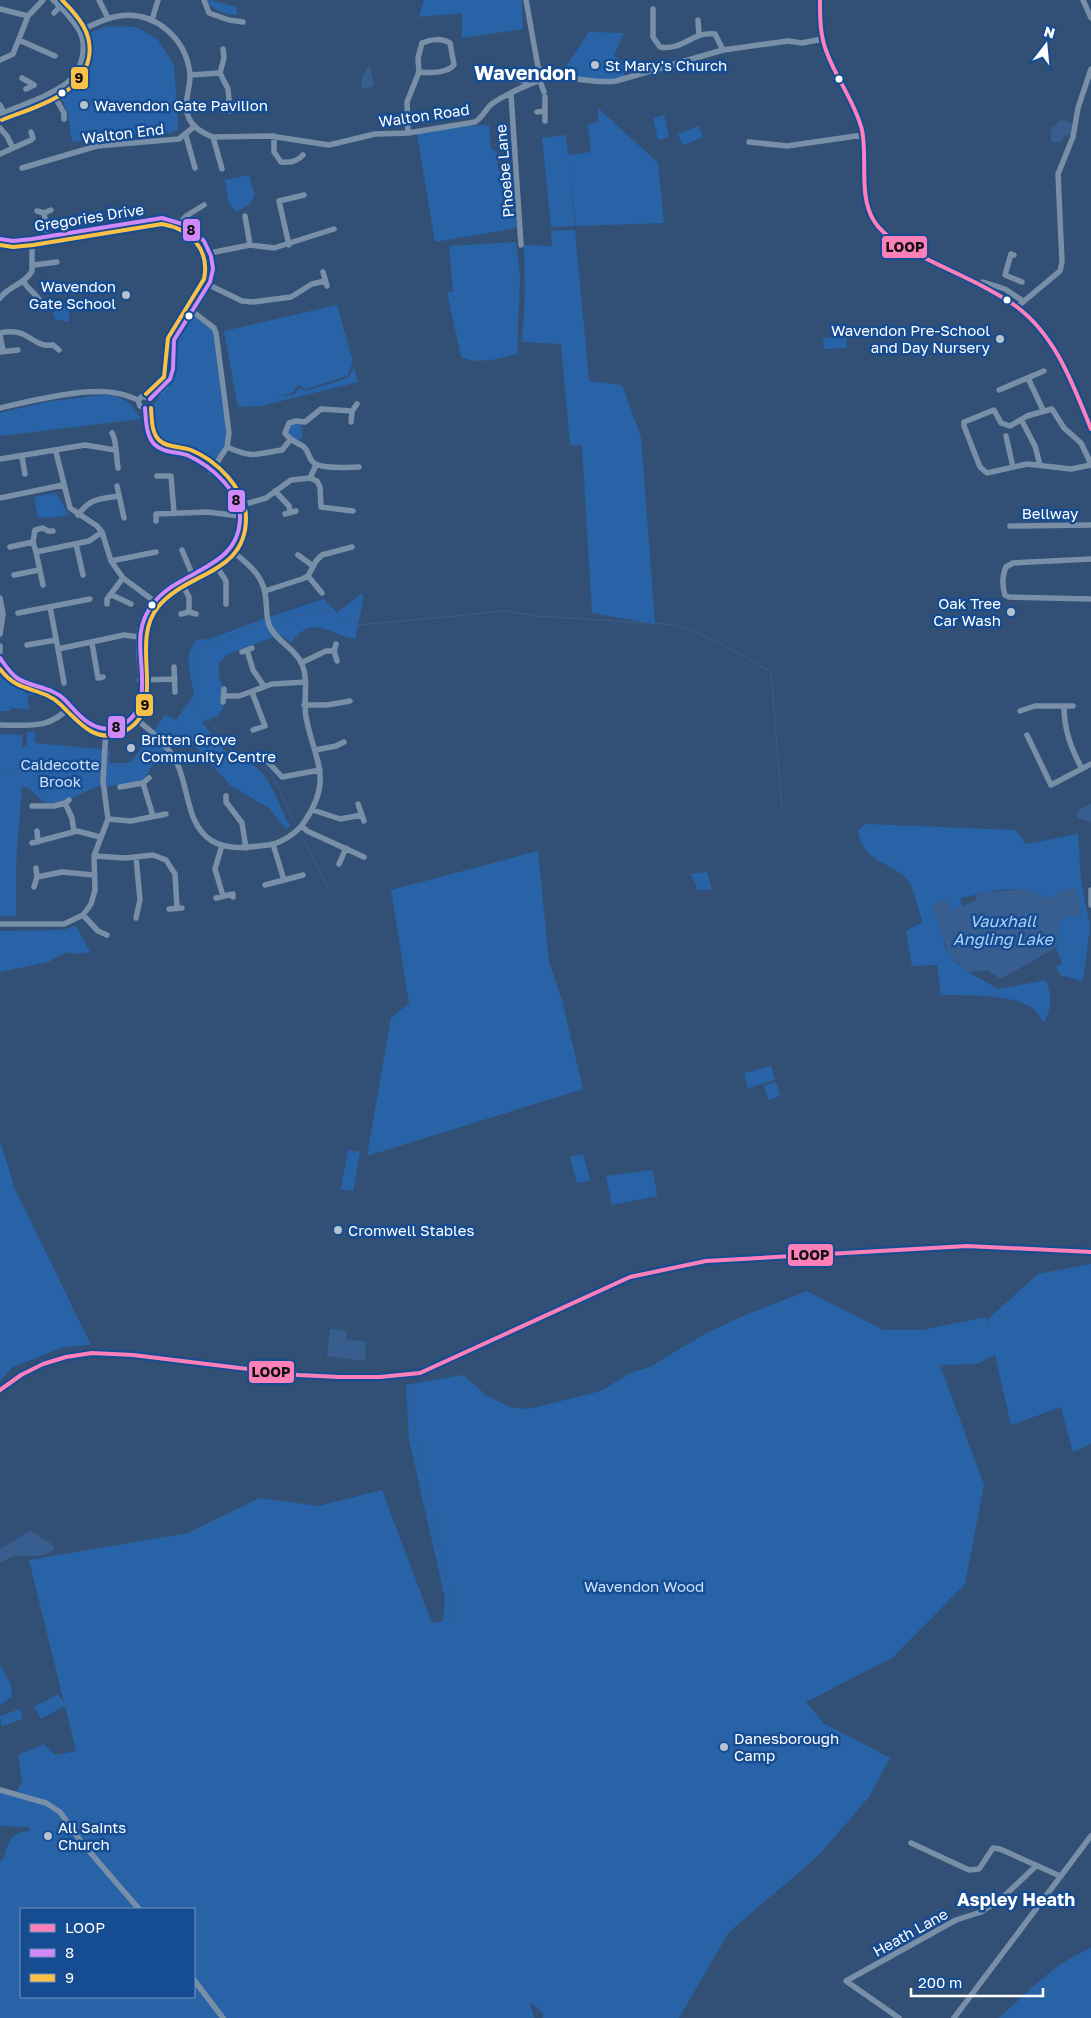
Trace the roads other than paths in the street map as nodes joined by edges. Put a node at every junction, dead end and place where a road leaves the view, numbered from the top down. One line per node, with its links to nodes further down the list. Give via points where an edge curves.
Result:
1 (43, 0): 13 (street)
2 (53, 0): 9 (street)
3 (99, 0): 14 (street)
4 (158, 0): 16 (street)
5 (204, 0): 18 (street, via 209,13)
6 (526, 0): 27 (street)
7 (820, 0): 21 (street)
8 (1083, 0): 15 (street)
9 (62, 4): 12 (street); 19 (street)
10 (0, 9): 13 (street)
11 (653, 9): 20 (street, via 653,37 660,47 671,49)
12 (54, 13)
13 (28, 16): 22 (street)
14 (108, 18): 16 (street, via 137,16); 19 (street)
15 (1091, 18)
16 (152, 20): 31 (street, via 176,39 186,56)
17 (698, 20): 20 (street)
18 (243, 22)
19 (80, 31): 38 (street, via 83,52 79,69 69,82)
20 (699, 35): 24 (street, via 715,34)
21 (822, 39): 24 (street, Walton Road); 52 (street)
22 (19, 40): 25 (street); 26 (street, via 13,54)
23 (223, 49): 30 (street)
24 (723, 50): 34 (street, Walton Road, via 604,83)
25 (51, 56)
26 (0, 60)
27 (538, 67): 34 (street); 35 (street)
28 (1091, 69): 91 (street, via 1078,108 1073,137 1058,174 1060,270)
29 (419, 72): 29 (street, via 422,43 429,40 450,43 454,65 451,68); 51 (street, via 406,102)
30 (220, 73): 31 (street); 42 (street, via 228,89)
31 (190, 75): 48 (street, via 187,114)
32 (22, 78): 36 (street)
33 (494, 78): 35 (street, via 495,72)
34 (549, 78): 35 (street, Walton Road)
35 (534, 83): 39 (street, Walton Road); 43 (street, via 544,95)
36 (34, 85): 37 (street); 40 (street)
37 (26, 89)
38 (52, 92): 40 (street); 46 (street)
39 (511, 94): 51 (street, Walton Road, via 492,103 475,122); 78 (street, Phoebe Lane)
40 (40, 97): 45 (street)
41 (0, 105): 45 (street)
42 (230, 111)
43 (545, 111): 44 (street); 47 (street)
44 (537, 112)
45 (2, 114)
46 (64, 119)
47 (545, 121)
48 (195, 126): 53 (street, Walton End); 55 (street)
49 (0, 128): 57 (street)
50 (31, 132): 57 (street, via 31,140)
51 (408, 133): 54 (street, Walton Road, via 376,134 329,145)
52 (863, 135): 56 (street, via 786,146); 88 (street, via 867,198 875,222 897,243)
53 (186, 136): 60 (street, Walton End, via 179,140 97,146); 61 (street)
54 (274, 136): 55 (street, Walton Road); 59 (street, via 274,152 281,162 299,160)
55 (213, 137): 62 (street)
56 (749, 142)
57 (13, 148): 58 (street)
58 (0, 154)
59 (302, 155)
60 (22, 168)
61 (195, 168)
62 (222, 169)
63 (304, 195): 64 (street)
64 (279, 201): 65 (street); 77 (street)
65 (272, 203)
66 (204, 205): 71 (street)
67 (51, 210): 69 (street)
68 (37, 211): 69 (street)
69 (44, 213): 73 (street)
70 (245, 216): 76 (street)
71 (181, 222): 73 (street, Gregories Drive, via 162,218); 79 (street, via 200,236)
72 (334, 228): 77 (street)
73 (48, 236): 75 (street, Gregories Drive)
74 (0, 239): 75 (street, Gregories Drive)
75 (32, 239): 82 (street)
76 (250, 245): 77 (street, via 274,248); 79 (street)
77 (289, 245)
78 (521, 245)
79 (210, 253): 87 (street)
80 (1014, 256): 84 (street, via 1011,254 1005,275)
81 (57, 262): 82 (street)
82 (34, 265): 85 (street)
83 (322, 272): 87 (street, via 326,284 312,284 291,297 253,302 242,301)
84 (1009, 278): 86 (street); 89 (street)
85 (24, 282): 90 (street); 92 (street, via 28,289 43,298)
86 (1022, 282)
87 (209, 285): 94 (street)
88 (980, 285): 89 (street, via 990,283); 93 (street)
89 (1005, 289): 91 (street)
90 (0, 297)
91 (1023, 301): 93 (street)
92 (42, 306)
93 (1017, 307): 109 (street, via 1051,342)
94 (192, 311): 102 (street, via 173,342 172,374 168,384); 116 (street, via 216,333 229,433)
95 (0, 334): 97 (street, via 18,331 42,345 54,342); 98 (street)
96 (18, 350): 98 (street)
97 (59, 350)
98 (1, 351)
99 (1044, 371): 100 (street)
100 (1028, 378): 101 (street); 107 (street)
101 (999, 390)
102 (150, 399): 103 (street, via 143,396); 106 (street, via 150,405)
103 (138, 400): 105 (street, via 115,392 45,399); 106 (street)
104 (357, 404): 108 (street)
105 (0, 408)
106 (145, 408): 126 (street, via 154,444 168,453 189,456)
107 (1043, 410): 113 (street); 122 (street, via 1054,410 1064,428 1081,443)
108 (352, 412): 110 (street); 115 (street, via 321,409 306,422 292,421 285,430)
109 (1089, 420): 112 (street)
110 (351, 422)
111 (1023, 423): 123 (street)
112 (1091, 430)
113 (1005, 431): 124 (street); 124 (street, via 994,410 964,422 983,472)
114 (112, 433): 117 (street, via 116,439)
115 (290, 440): 116 (street, via 282,450 270,450 257,456); 121 (street, via 308,451 311,461)
116 (227, 447): 126 (street)
117 (115, 450): 118 (street, via 85,445); 125 (street)
118 (56, 452): 119 (street); 131 (street)
119 (22, 457): 120 (street); 127 (street)
120 (0, 459)
121 (316, 464): 128 (street, via 333,468 356,467); 130 (street)
122 (1091, 464): 123 (street, via 1071,469)
123 (1040, 465): 124 (street)
124 (1013, 467)
125 (118, 468)
126 (211, 472): 136 (street, via 234,494)
127 (25, 474)
128 (353, 474)
129 (157, 476): 139 (street, via 171,476)
130 (310, 478): 133 (street, via 291,480); 137 (street, via 320,487 320,510)
131 (63, 485): 135 (street); 140 (street, via 70,508)
132 (117, 486): 134 (street)
133 (275, 492): 136 (street); 138 (street, via 289,506)
134 (119, 496): 140 (street, via 92,500); 142 (street)
135 (0, 498)
136 (239, 506): 141 (street)
137 (353, 511)
138 (290, 512)
139 (174, 513): 141 (street); 143 (street, via 156,514)
140 (78, 515): 147 (street)
141 (240, 516): 152 (street, via 239,534)
142 (124, 518)
143 (156, 521)
144 (1091, 525): 145 (street, Bellway)
145 (1010, 526)
146 (53, 531): 148 (street, via 35,530)
147 (102, 532): 149 (street, via 89,541); 159 (street)
148 (33, 542): 150 (street); 154 (street)
149 (76, 544): 154 (street); 166 (street)
150 (10, 546)
151 (182, 550): 158 (street)
152 (231, 550): 161 (street); 171 (street, via 250,564)
153 (349, 550): 162 (street, via 322,556)
154 (36, 552): 163 (street)
155 (156, 552): 159 (street)
156 (298, 555): 162 (street)
157 (1091, 559): 176 (street, via 1013,563 1002,574 1003,589 1009,597)
158 (186, 561): 160 (street); 164 (street)
159 (111, 562): 168 (street)
160 (179, 564)
161 (216, 564): 164 (street); 177 (street, via 226,582)
162 (313, 566): 167 (street)
163 (39, 570): 165 (street); 170 (street)
164 (192, 574): 169 (street)
165 (14, 575)
166 (83, 576)
167 (308, 576): 171 (street); 172 (street)
168 (123, 578): 173 (street); 178 (street)
169 (180, 580): 178 (street); 182 (street, via 188,597)
170 (43, 585)
171 (265, 590): 199 (street, via 270,627)
172 (322, 593)
173 (112, 595): 179 (street); 180 (street)
174 (0, 598): 186 (street, via 3,614)
175 (90, 599): 181 (street)
176 (1091, 599)
177 (224, 600)
178 (154, 601): 187 (street, via 145,616)
179 (107, 604)
180 (131, 604)
181 (50, 607): 183 (street); 188 (street)
182 (189, 612): 184 (street); 185 (street)
183 (18, 613)
184 (181, 614)
185 (196, 614)
186 (0, 634)
187 (139, 637): 189 (street, via 124,635); 203 (street)
188 (56, 640): 191 (street); 193 (street)
189 (92, 643): 193 (street); 201 (street, via 98,678)
190 (336, 644): 195 (street)
191 (27, 645)
192 (0, 646): 196 (street)
193 (58, 649): 205 (street)
194 (247, 650): 206 (street, via 253,670)
195 (334, 651): 198 (street); 199 (street, via 326,651)
196 (0, 652)
197 (0, 658): 214 (street, via 15,677 54,691)
198 (338, 660)
199 (301, 662): 204 (street)
200 (174, 667): 202 (street)
201 (103, 677)
202 (175, 679): 203 (street); 208 (street)
203 (140, 680): 218 (street, via 140,704)
204 (306, 682): 206 (street); 213 (street)
205 (64, 683)
206 (264, 686): 209 (street)
207 (224, 689): 209 (street, via 224,699)
208 (175, 692)
209 (252, 692): 221 (street)
210 (343, 694): 212 (street)
211 (350, 701): 212 (street)
212 (342, 702): 213 (street)
213 (304, 705): 226 (street)
214 (71, 706): 220 (street, via 45,725); 222 (street, via 93,726)
215 (1064, 706): 216 (street); 217 (street, via 1035,706); 229 (street, via 1064,724)
216 (1073, 706)
217 (1020, 711)
218 (133, 717): 222 (street, via 121,726); 246 (street, via 161,740 173,756 194,820 206,837)
219 (272, 724): 221 (street)
220 (0, 725)
221 (265, 726): 223 (street)
222 (106, 729): 240 (street, via 103,781)
223 (252, 730)
224 (1027, 735): 229 (street, via 1051,784)
225 (344, 742): 226 (street, via 336,749)
226 (315, 750): 230 (street)
227 (269, 763): 230 (street, via 282,780)
228 (1091, 764): 229 (street)
229 (1082, 769)
230 (320, 770): 237 (street, via 321,788)
231 (150, 778): 232 (street)
232 (143, 782): 233 (street); 239 (street)
233 (120, 787)
234 (226, 796): 247 (street, via 226,802 236,806)
235 (358, 804): 237 (street, via 363,818 340,819)
236 (32, 806): 243 (street, via 67,802)
237 (313, 810): 241 (street)
238 (166, 814): 239 (street)
239 (153, 816): 240 (street, via 131,821)
240 (108, 819): 244 (street)
241 (302, 826): 245 (street); 248 (street)
242 (37, 831): 243 (street, via 35,843)
243 (74, 832): 244 (street)
244 (100, 837): 249 (street)
245 (273, 844): 247 (street); 257 (street)
246 (222, 845): 247 (street); 261 (street, via 215,869 220,897 233,894)
247 (246, 848)
248 (346, 848): 251 (street); 252 (street)
249 (94, 856): 250 (street); 254 (street)
250 (136, 857): 263 (street, via 153,855 170,864 175,874 180,908); 265 (street, via 142,900)
251 (364, 857)
252 (338, 864)
253 (36, 868): 256 (street)
254 (94, 875): 256 (street, via 62,872); 264 (street, via 93,897)
255 (302, 875): 257 (street)
256 (37, 877): 259 (street)
257 (284, 880): 258 (street)
258 (265, 885)
259 (34, 887)
260 (1091, 890): 262 (street)
261 (233, 897)
262 (1091, 905)
263 (169, 909)
264 (84, 915): 266 (street, via 64,924); 267 (street, via 98,931)
265 (136, 918)
266 (0, 924)
267 (107, 935)
268 (1091, 1252): 269 (street, via 967,1246 706,1260 630,1276 455,1359 420,1373 393,1378 348,1378 92,1353 51,1360 32,1368)
269 (0, 1390)
270 (0, 1790): 275 (street, via 46,1803 60,1812 82,1843)
271 (1091, 1836): 274 (street)
272 (911, 1843): 273 (street, via 969,1870 979,1869 993,1848)
273 (1036, 1866): 274 (street); 278 (street, Heath Lane, via 1000,1900 981,1912 956,1920 846,1981)
274 (1060, 1876): 279 (street)
275 (138, 1908)
276 (195, 1981): 277 (street)
277 (223, 2018)
278 (899, 2018)
279 (954, 2018)

